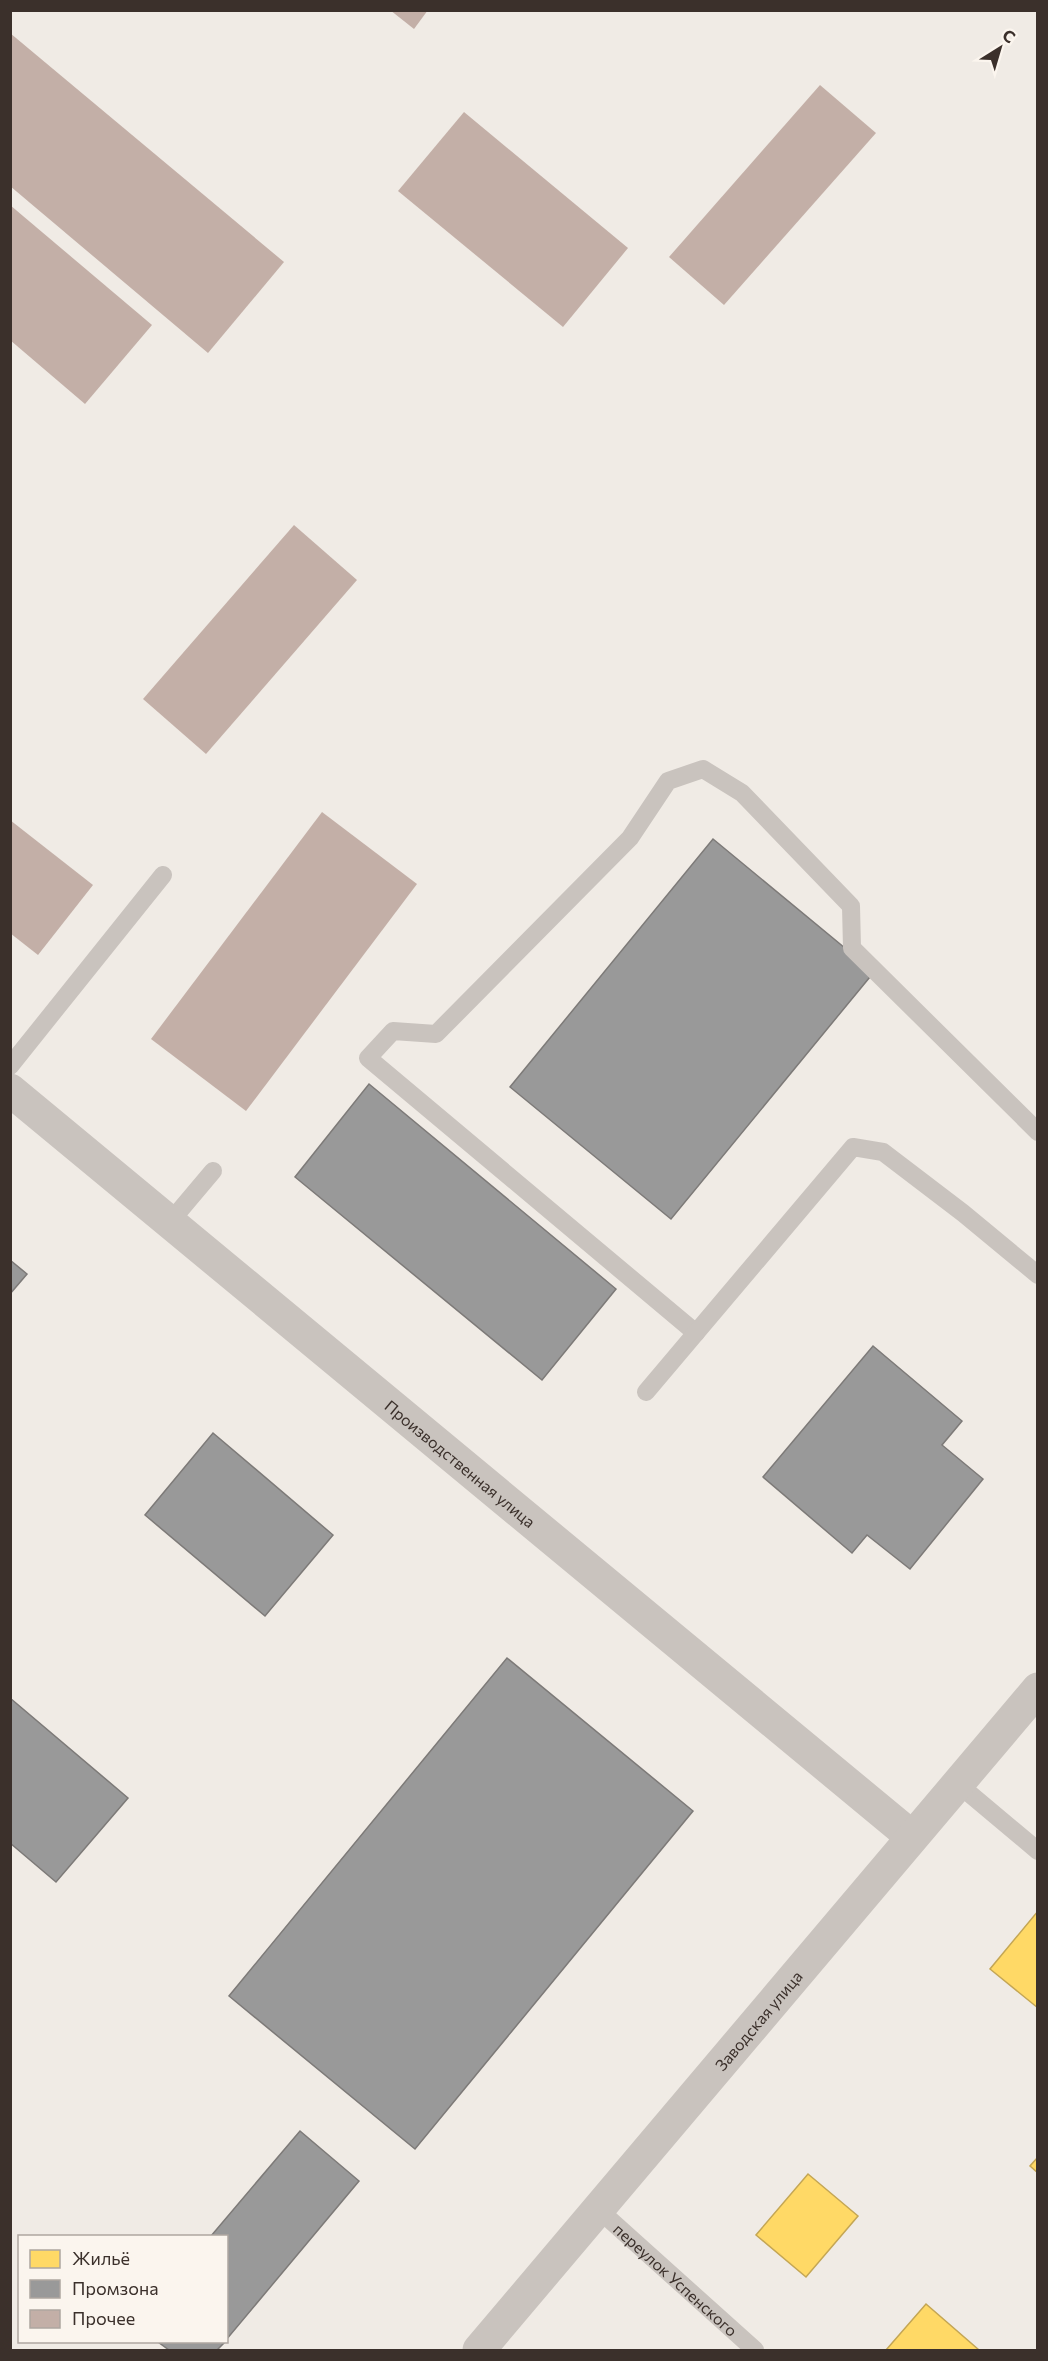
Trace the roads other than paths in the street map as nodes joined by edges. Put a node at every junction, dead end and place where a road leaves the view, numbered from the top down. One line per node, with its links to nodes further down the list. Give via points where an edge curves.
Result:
1 (163, 875): 2 (lane)
2 (10, 1066)
3 (10, 1090): 6 (street, Производственная улица)
4 (1038, 1132): 8 (lane, via 852,948 851,906 742,793 703,769 668,781 630,838 436,1034 393,1031 368,1058)
5 (213, 1171): 6 (lane)
6 (170, 1222): 12 (street, Производственная улица)
7 (1038, 1275): 8 (lane, via 883,1152 853,1147)
8 (696, 1333): 9 (lane)
9 (646, 1392)
10 (1038, 1689): 11 (street, Заводская улица)
11 (957, 1783): 12 (street, Заводская улица); 13 (lane)
12 (911, 1836): 14 (street, Заводская улица)
13 (1038, 1851)
14 (598, 2209): 15 (street, Заводская улица); 16 (lane, переулок Успенского)
15 (478, 2350)
16 (755, 2350)

